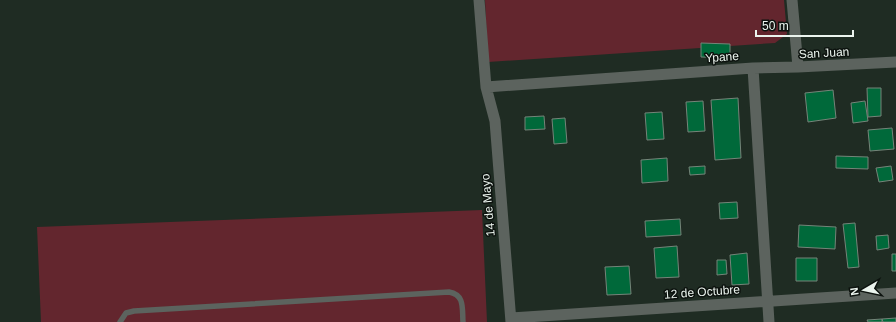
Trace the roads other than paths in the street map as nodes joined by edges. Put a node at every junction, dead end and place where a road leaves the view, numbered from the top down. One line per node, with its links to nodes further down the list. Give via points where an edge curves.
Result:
1 (479, 0): 6 (street, 14 de Mayo)
2 (792, 0): 4 (street)
3 (896, 62): 4 (street, San Juan)
4 (798, 67): 5 (street, San Juan)
5 (753, 68): 6 (street, Ypane); 8 (street, Ypane)
6 (486, 87): 9 (street, 14 de Mayo, via 495,121)
7 (896, 293): 8 (street, 12 de Octubre)
8 (767, 300): 9 (street, 12 de Octubre); 12 (street, Ypane)
9 (511, 320)
10 (120, 322): 11 (lane, via 126,313 134,311 449,292 457,294 462,300)
11 (463, 322)
12 (769, 322)

